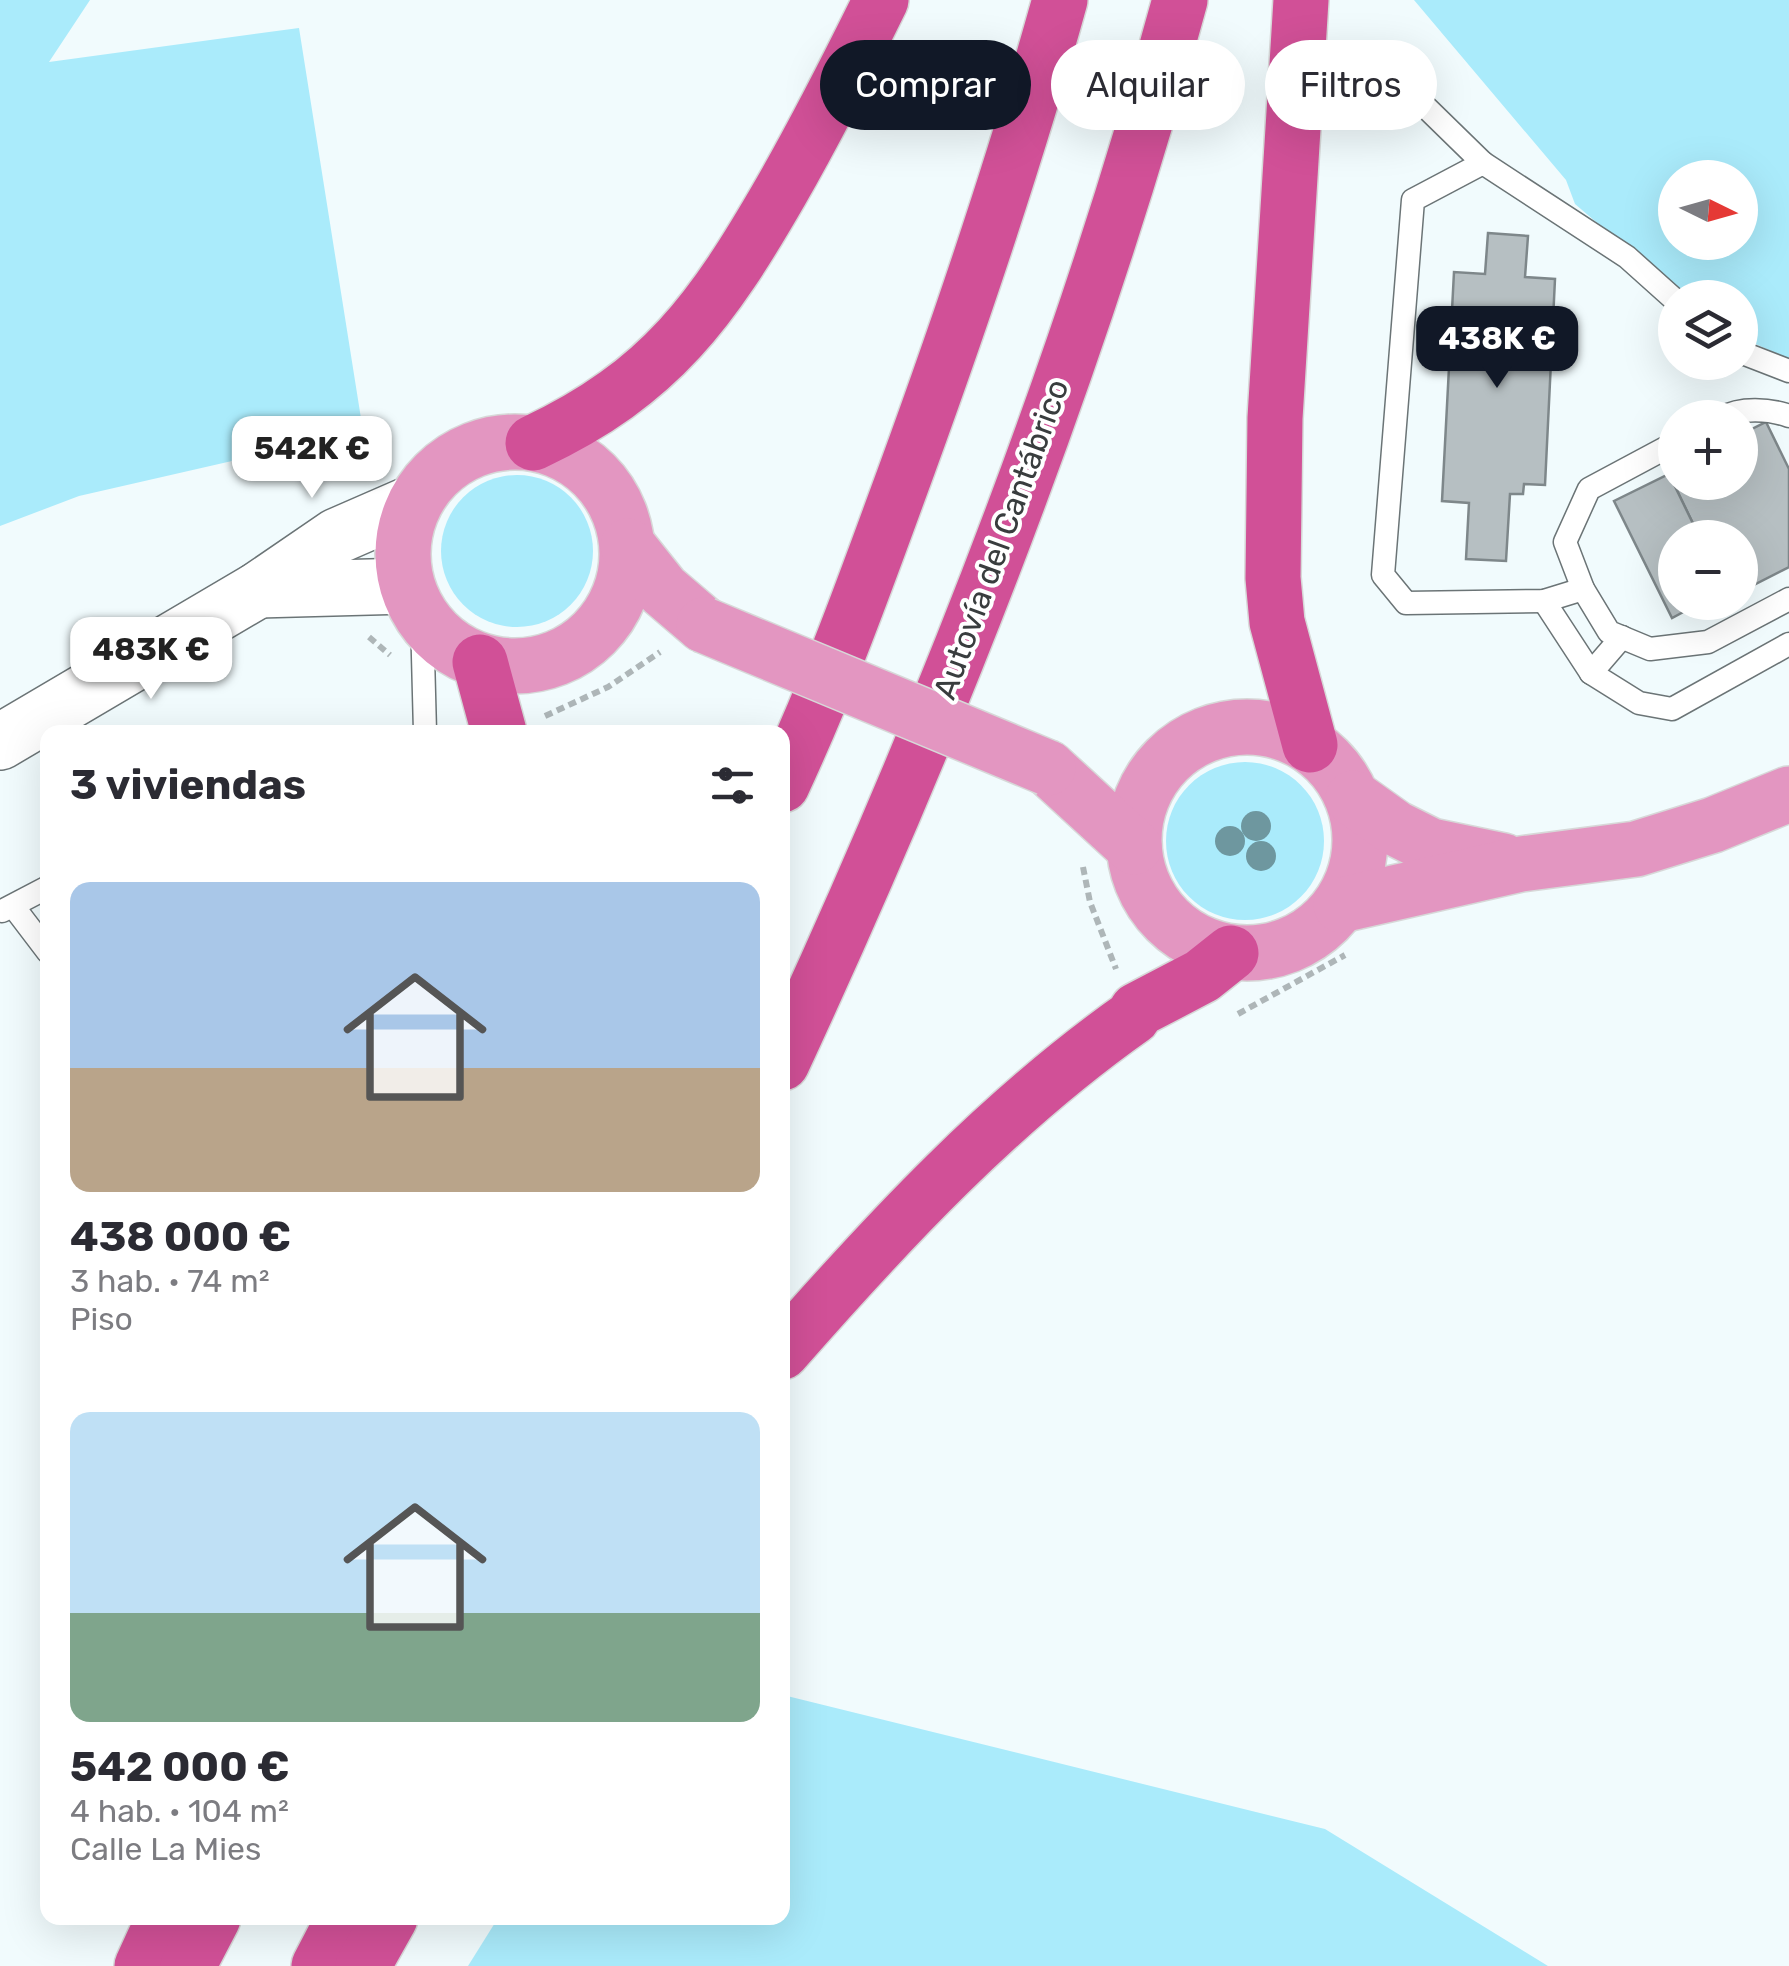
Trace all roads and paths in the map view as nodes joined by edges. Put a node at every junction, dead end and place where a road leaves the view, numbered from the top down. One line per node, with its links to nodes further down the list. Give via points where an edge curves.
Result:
1 (881, 0): 12 (highway, via 739,266 698,320 612,400)
2 (1060, 0): 32 (highway, via 955,339)
3 (1180, 0): 44 (highway, Autovía del Cantábrico, via 1029,469 918,762)
4 (1300, 0): 31 (highway, via 1273,562 1277,622)
5 (1437, 118): 6 (lane)
6 (1483, 162): 7 (lane); 19 (lane, via 1412,200 1384,575 1406,602)
7 (1658, 285)
8 (1758, 359): 9 (lane)
9 (1789, 372)
10 (1758, 411): 11 (lane)
11 (1789, 416)
12 (533, 443): 14 (main road, via 498,443 465,454 436,474); 15 (main road, via 568,455 598,478 619,510)
13 (1658, 452): 16 (lane, via 1588,489 1565,542)
14 (415, 502): 17 (street, via 336,536); 21 (main road, via 403,543)
15 (628, 546): 20 (main road, via 624,584); 23 (main road)
16 (1583, 588): 19 (lane); 24 (lane, via 1610,632)
17 (258, 590): 21 (street); 30 (street)
18 (1789, 599): 24 (lane, via 1708,642 1650,649)
19 (1544, 601): 27 (lane)
20 (608, 618): 23 (main road); 26 (main road, via 583,645 551,661 516,668)
21 (407, 620): 22 (path); 26 (main road); 28 (lane)
22 (356, 630)
23 (688, 635): 29 (path, via 608,688); 33 (main road, bridge)
24 (1622, 638): 27 (lane)
25 (1789, 644): 27 (lane, via 1672,709 1639,703)
26 (480, 662): 29 (highway)
27 (1591, 673)
28 (424, 725)
29 (520, 725)
30 (0, 742)
31 (1310, 745): 34 (main road, via 1279,730 1214,731); 36 (main road)
32 (790, 766)
33 (1048, 768): 34 (main road); 37 (main road)
34 (1160, 768): 37 (main road, via 1135,819)
35 (1789, 794): 38 (main road, via 1636,849)
36 (1353, 798): 38 (main road, via 1431,846); 40 (main road, via 1361,834 1357,871)
37 (1134, 847): 43 (main road, via 1140,878 1164,916 1201,944)
38 (1521, 864): 40 (main road)
39 (40, 890): 41 (lane)
40 (1341, 904): 43 (main road, via 1293,945)
41 (6, 909): 42 (lane)
42 (40, 944)
43 (1230, 953): 45 (highway, via 1137,1010 1056,1074 919,1204)
44 (790, 1045)
45 (790, 1343)
46 (161, 1925): 50 (highway)
47 (209, 1925): 51 (highway)
48 (340, 1925): 52 (highway)
49 (386, 1925): 53 (highway)
50 (142, 1966)
51 (188, 1966)
52 (319, 1966)
53 (363, 1966)

